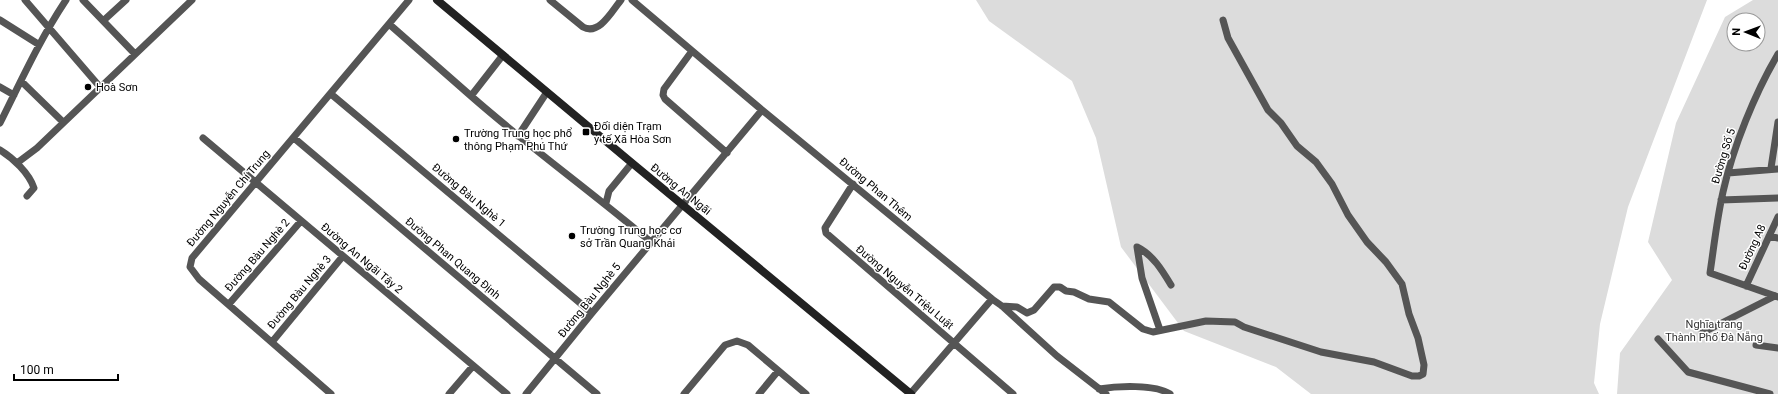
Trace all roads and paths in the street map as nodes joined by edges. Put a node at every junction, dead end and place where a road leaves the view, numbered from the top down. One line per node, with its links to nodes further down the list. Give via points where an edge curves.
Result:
1 (25, 0): 15 (street)
2 (66, 0): 15 (street)
3 (83, 0): 13 (street)
4 (126, 0): 13 (street)
5 (192, 0): 18 (street)
6 (409, 0): 14 (street, Đường Nguyễn Chí Trung)
7 (437, 0): 20 (main road, Đường An Ngãi)
8 (550, 0): 9 (street, via 588,30 598,27)
9 (621, 0)
10 (632, 0): 17 (street, Đường Phan Thêm)
11 (0, 20): 16 (street)
12 (1224, 20): 61 (street, via 1228,38 1268,110 1297,146 1316,162 1367,242 1402,284 1418,338 1424,365 1423,374 1412,376 1374,362 1320,352 1235,322 1206,321)
13 (103, 21): 18 (street)
14 (389, 24): 25 (street, Đường Nguyễn Chí Trung); 27 (street)
15 (48, 26): 16 (street); 23 (street)
16 (38, 44): 21 (street)
17 (692, 51): 28 (street, Đường Phan Thêm); 36 (street, via 664,89 663,95)
18 (135, 54): 23 (street)
19 (1778, 54): 40 (street, Đường Số 5, via 1752,105)
20 (503, 55): 24 (main road, Đường An Ngãi); 27 (street)
21 (21, 81): 26 (street); 29 (street)
22 (0, 87): 26 (street)
23 (100, 87): 29 (street)
24 (547, 92): 32 (street); 38 (main road, Đường An Ngãi)
25 (331, 94): 34 (street, Đường Nguyễn Chí Trung); 60 (street, Đường Bàu Nghè 1)
26 (14, 95): 31 (street)
27 (471, 96): 32 (street)
28 (762, 110): 36 (street, Đường Bàu Nghè 5); 42 (street, Đường Phan Thêm)
29 (63, 122): 37 (street, via 37,148)
30 (1778, 122): 39 (street)
31 (0, 123)
32 (518, 136): 46 (street)
33 (203, 138): 41 (street, Đường An Ngãi Tây 2)
34 (294, 138): 41 (street, Đường Nguyễn Chí Trung); 68 (street, Đường Phan Quang Định)
35 (0, 150): 37 (street)
36 (727, 153): 47 (street, Đường Bàu Nghè 5)
37 (17, 163): 43 (street, via 34,188)
38 (632, 163): 46 (street, via 608,191); 47 (main road, Đường An Ngãi)
39 (1774, 168): 40 (street)
40 (1728, 173): 45 (street, Đường Số 5)
41 (256, 182): 49 (street, Đường An Ngãi Tây 2); 58 (street, Đường Nguyễn Chí Trung, via 192,258 190,267 193,273)
42 (853, 184): 57 (street, Đường Phan Thêm); 65 (street, Đường Nguyễn Triệu Luật, via 825,228 826,233)
43 (27, 196)
44 (1778, 198): 45 (street)
45 (1721, 200): 55 (street, Đường Số 5, via 1710,272)
46 (606, 203): 52 (street)
47 (683, 204): 52 (street, Đường Bàu Nghè 5); 80 (main road, Đường An Ngãi)
48 (1778, 217): 50 (street, Đường A8)
49 (301, 221): 53 (street, Đường An Ngãi Tây 2); 58 (street, Đường Bàu Nghè 2)
50 (1769, 236): 51 (street); 55 (street, Đường A8)
51 (1778, 238)
52 (651, 242): 60 (street, Đường Bàu Nghè 5)
53 (343, 256): 64 (street, Đường Bàu Nghè 3); 69 (street, Đường An Ngãi Tây 2)
54 (1171, 285): 61 (street, via 1154,260 1137,247 1142,278)
55 (1746, 286): 56 (street)
56 (1777, 297): 62 (street)
57 (992, 299): 59 (street, Đường Phan Thêm); 65 (street)
58 (229, 304): 64 (street, Đường Nguyễn Chí Trung)
59 (1002, 306): 61 (street, via 1017,308 1027,313 1034,310 1054,287 1060,287 1089,299 1109,302 1143,329 1153,332); 71 (street, Đường Phan Thêm)
60 (592, 313): 68 (street, Đường Bàu Nghè 5)
61 (1160, 330)
62 (1702, 333)
63 (1658, 339): 84 (street, via 1688,372)
64 (272, 342): 72 (street, Đường Nguyễn Chí Trung)
65 (954, 342): 80 (street); 81 (street, Đường Nguyễn Triệu Luật)
66 (1756, 345): 67 (street)
67 (1778, 348)
68 (555, 358): 75 (street, Đường Bàu Nghè 5); 76 (street, Đường Phan Quang Định)
69 (473, 366): 73 (street); 74 (street, Đường An Ngãi Tây 2)
70 (778, 371): 77 (street, via 748,345 734,341 725,345); 78 (street); 79 (street)
71 (1099, 389): 82 (street, Đường Phan Thêm); 83 (street, via 1148,388 1164,390)
72 (331, 394)
73 (450, 394)
74 (507, 394)
75 (526, 394)
76 (597, 394)
77 (684, 394)
78 (759, 394)
79 (806, 394)
80 (911, 394)
81 (1013, 394)
82 (1106, 394)
83 (1170, 394)
84 (1770, 394)

